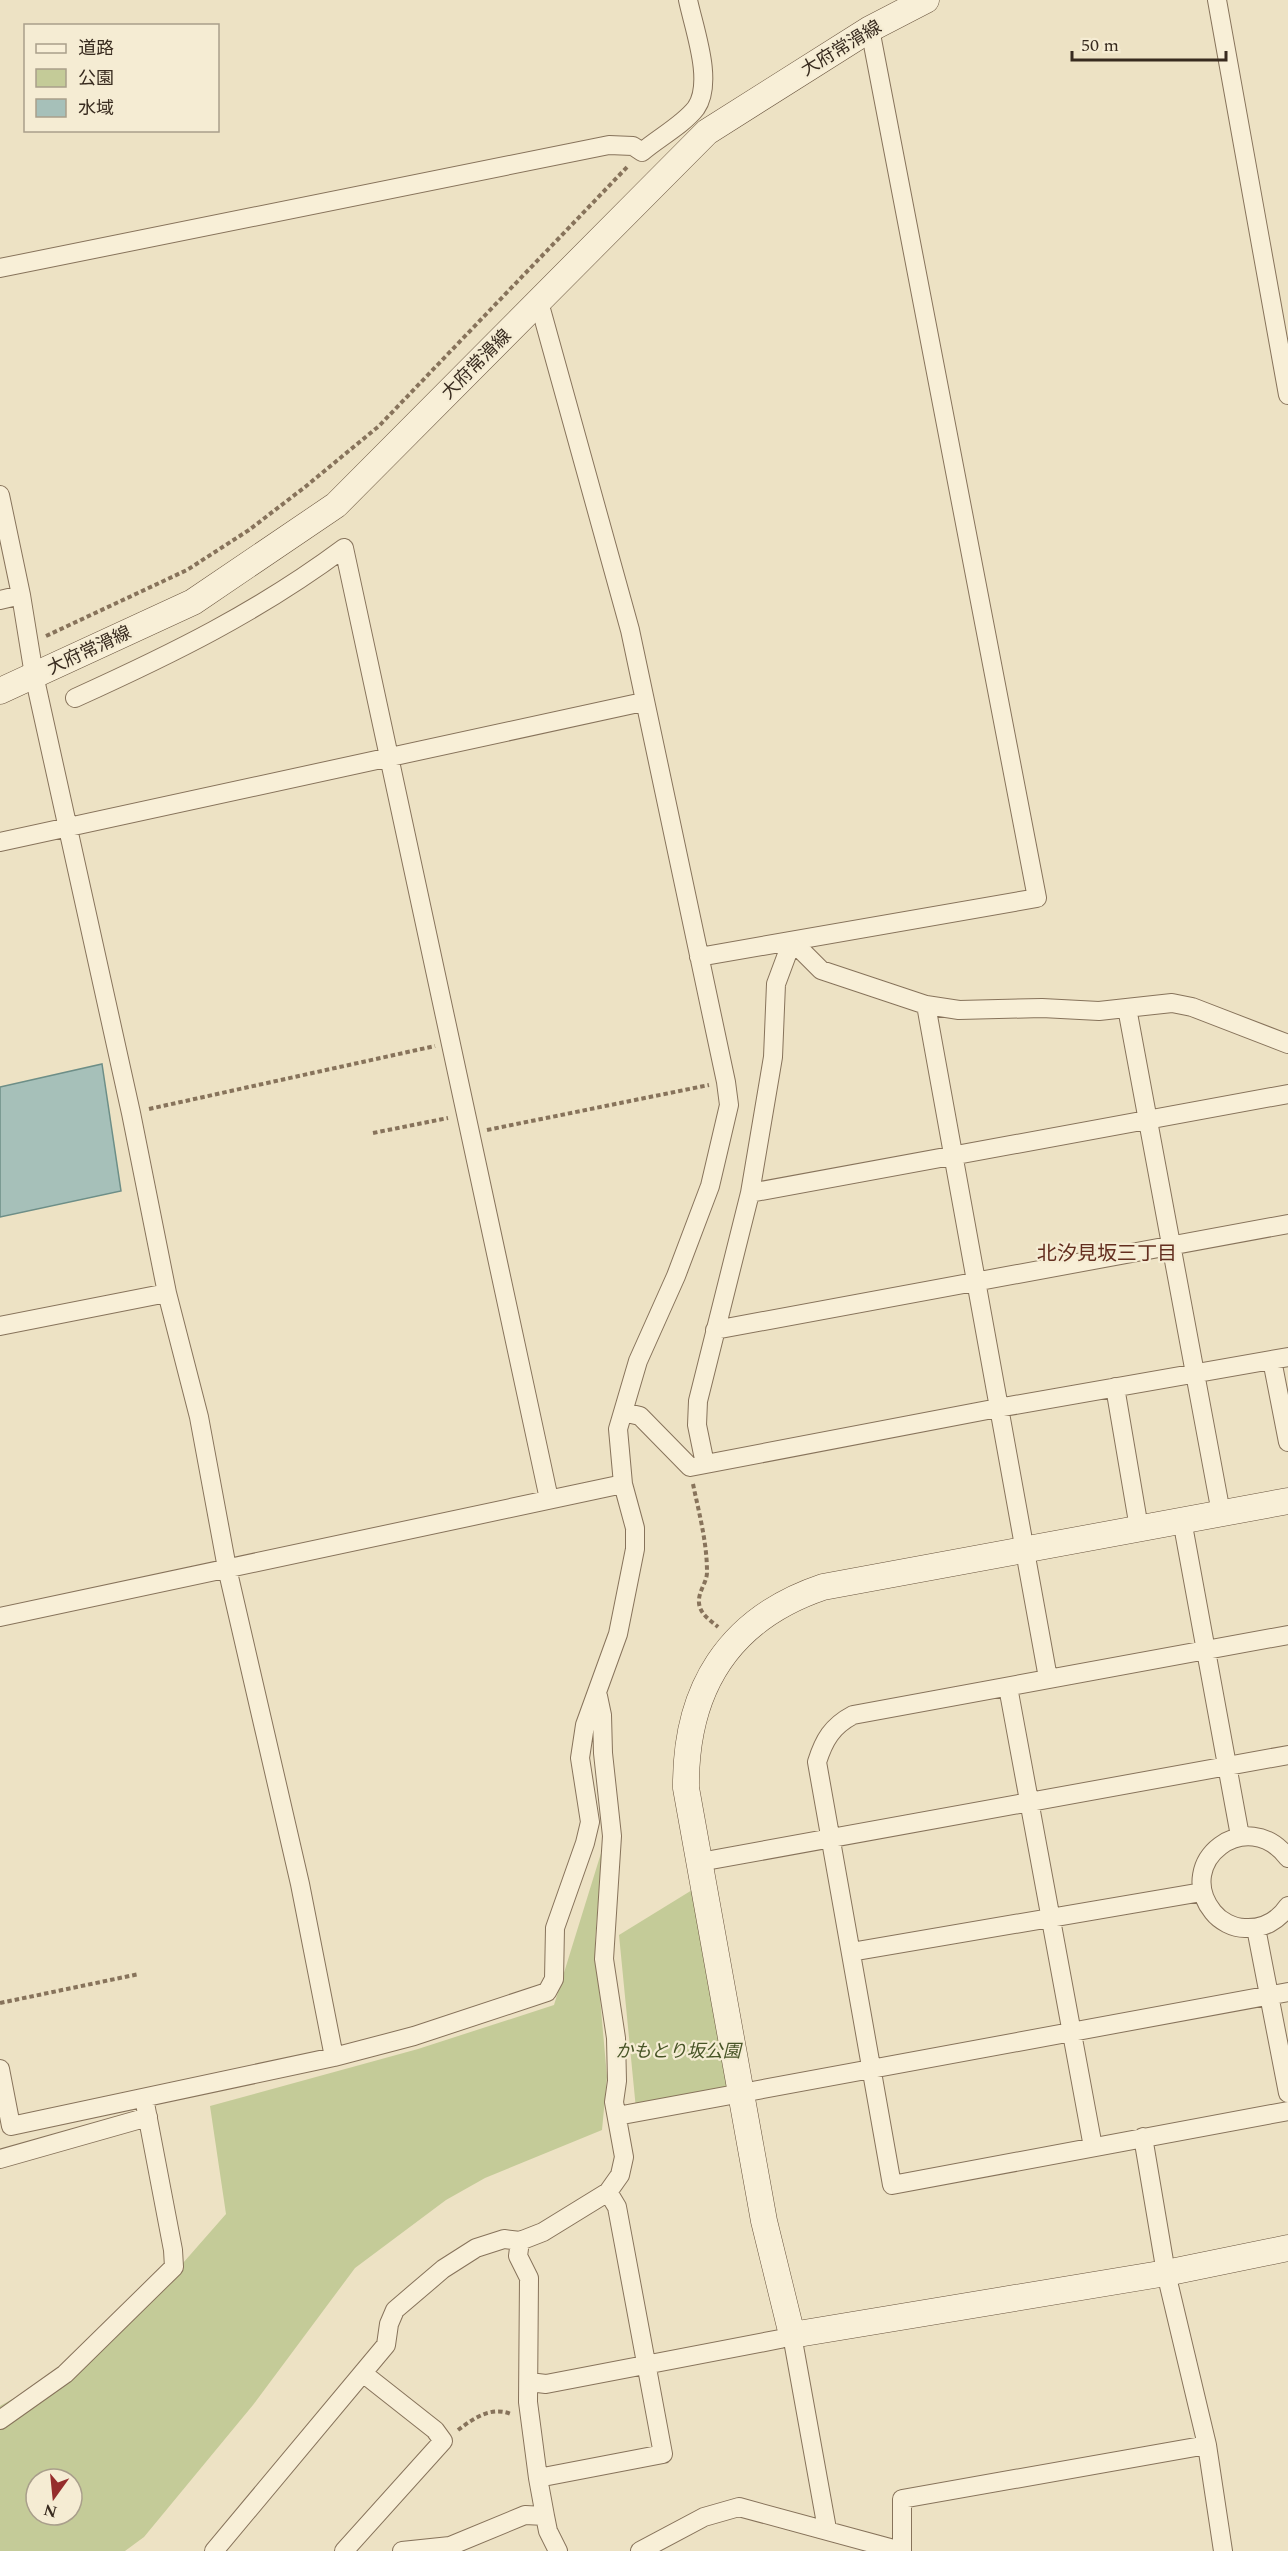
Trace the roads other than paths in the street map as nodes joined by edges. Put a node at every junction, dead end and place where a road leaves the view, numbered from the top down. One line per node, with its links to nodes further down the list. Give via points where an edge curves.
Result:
1 (688, 0): 5 (street, via 704,78 702,98 694,110 642,152 633,146 609,145)
2 (1217, 0): 7 (street)
3 (921, 1): 4 (street, 大府常滑線)
4 (870, 29): 6 (street, 大府常滑線, via 707,132); 18 (street, via 1037,898)
5 (0, 268)
6 (539, 302): 11 (street, 大府常滑線, via 336,504 193,602); 14 (street, via 630,630)
7 (1288, 395)
8 (0, 495): 9 (street)
9 (21, 595): 10 (street); 11 (street)
10 (0, 600)
11 (34, 675): 12 (street, 大府常滑線); 16 (street)
12 (0, 691)
13 (75, 698): 15 (street, via 243,616 344,548)
14 (643, 702): 15 (street); 19 (street)
15 (389, 759): 16 (street, via 235,789); 41 (street)
16 (68, 829): 17 (street); 30 (street)
17 (0, 842)
18 (792, 941): 19 (street); 20 (street, via 821,970); 26 (street, via 776,984 773,1057)
19 (699, 957): 37 (street, via 729,1105 710,1186 638,1361)
20 (926, 1005): 21 (street, via 959,1010); 25 (street)
21 (1127, 1008): 22 (street, via 1172,1003 1192,1007); 24 (street)
22 (1288, 1044)
23 (1288, 1094): 24 (street)
24 (1148, 1119): 25 (street); 28 (street)
25 (952, 1154): 26 (street); 29 (street)
26 (750, 1193): 32 (street)
27 (1288, 1224): 28 (street)
28 (1171, 1246): 29 (street); 34 (street)
29 (974, 1282): 32 (street); 36 (street)
30 (167, 1293): 31 (street); 47 (street, via 199,1417)
31 (0, 1326)
32 (716, 1330): 39 (street, via 698,1401)
33 (1280, 1358): 34 (street); 38 (street)
34 (1195, 1373): 35 (street); 43 (street)
35 (1115, 1387): 36 (street); 45 (street)
36 (998, 1408): 39 (street); 46 (street)
37 (624, 1412): 39 (street, via 640,1416); 40 (street, via 618,1429)
38 (1288, 1442)
39 (698, 1466)
40 (623, 1484): 41 (street); 53 (street, via 635,1528 635,1549 618,1634)
41 (549, 1499): 47 (street)
42 (1288, 1501): 43 (street)
43 (1221, 1513): 44 (street)
44 (1182, 1520): 45 (street); 50 (street)
45 (1139, 1528): 46 (street)
46 (1023, 1548): 51 (street); 60 (street, via 823,1587 795,1596 735,1642 699,1697 686,1754 686,1788)
47 (227, 1568): 48 (street); 69 (street, via 300,1884)
48 (0, 1617)
49 (1288, 1635): 50 (street)
50 (1206, 1651): 51 (street); 55 (street)
51 (1048, 1678): 52 (street)
52 (1008, 1687): 56 (street); 58 (street, via 853,1715 839,1723 828,1735 817,1762)
53 (598, 1696): 69 (street, via 585,1725 580,1758 590,1822 555,1928 551,1987 534,1997 414,2036); 76 (street, via 612,1836 604,1959 616,2038)
54 (1288, 1755): 55 (street)
55 (1228, 1766): 56 (street); 57 (street)
56 (1029, 1801): 58 (street); 63 (street)
57 (1240, 1836): 59 (street, via 1268,1840); 61 (street, via 1214,1850 1202,1877)
58 (829, 1837): 60 (street); 65 (street)
59 (1288, 1858)
60 (700, 1862): 72 (street)
61 (1202, 1892): 63 (street); 64 (street, via 1207,1905 1222,1920 1241,1928)
62 (1288, 1906): 64 (street, via 1270,1923)
63 (1049, 1918): 65 (street); 68 (street)
64 (1256, 1928): 67 (street)
65 (851, 1952): 71 (street)
66 (1288, 1992): 67 (street)
67 (1269, 1995): 68 (street); 73 (street)
68 (1070, 2032): 71 (street); 79 (street)
69 (334, 2057): 74 (street)
70 (0, 2069): 74 (street, via 11,2126)
71 (871, 2069): 72 (street); 79 (street, via 892,2185)
72 (742, 2091): 76 (street); 85 (street, via 764,2220)
73 (1288, 2093)
74 (144, 2097): 77 (street)
75 (1288, 2110): 78 (street)
76 (617, 2116): 81 (street, via 624,2157 620,2175)
77 (148, 2117): 80 (street); 89 (street, via 174,2267 65,2374)
78 (1143, 2137): 79 (street); 84 (street)
79 (1093, 2147)
80 (0, 2158)
81 (608, 2192): 82 (street, via 543,2232); 86 (street, via 617,2207)
82 (520, 2241): 87 (street, via 504,2239 476,2248 406,2299 395,2310 386,2345); 88 (street, via 518,2256 529,2278)
83 (1288, 2248): 84 (street)
84 (1166, 2273): 85 (street); 90 (street)
85 (792, 2335): 86 (street); 93 (street)
86 (646, 2364): 88 (street, via 546,2384); 91 (street, via 663,2454)
87 (364, 2374): 94 (street); 95 (street, via 435,2430 443,2441)
88 (528, 2382): 91 (street)
89 (0, 2420)
90 (1207, 2445): 99 (street, via 902,2499); 100 (street)
91 (538, 2478): 92 (street)
92 (545, 2516): 96 (street, via 525,2515 450,2546); 97 (street)
93 (827, 2529): 98 (street, via 738,2507 704,2517); 99 (street)
94 (214, 2551)
95 (344, 2551)
96 (402, 2551)
97 (558, 2551)
98 (640, 2551)
99 (902, 2551)
100 (1223, 2551)

